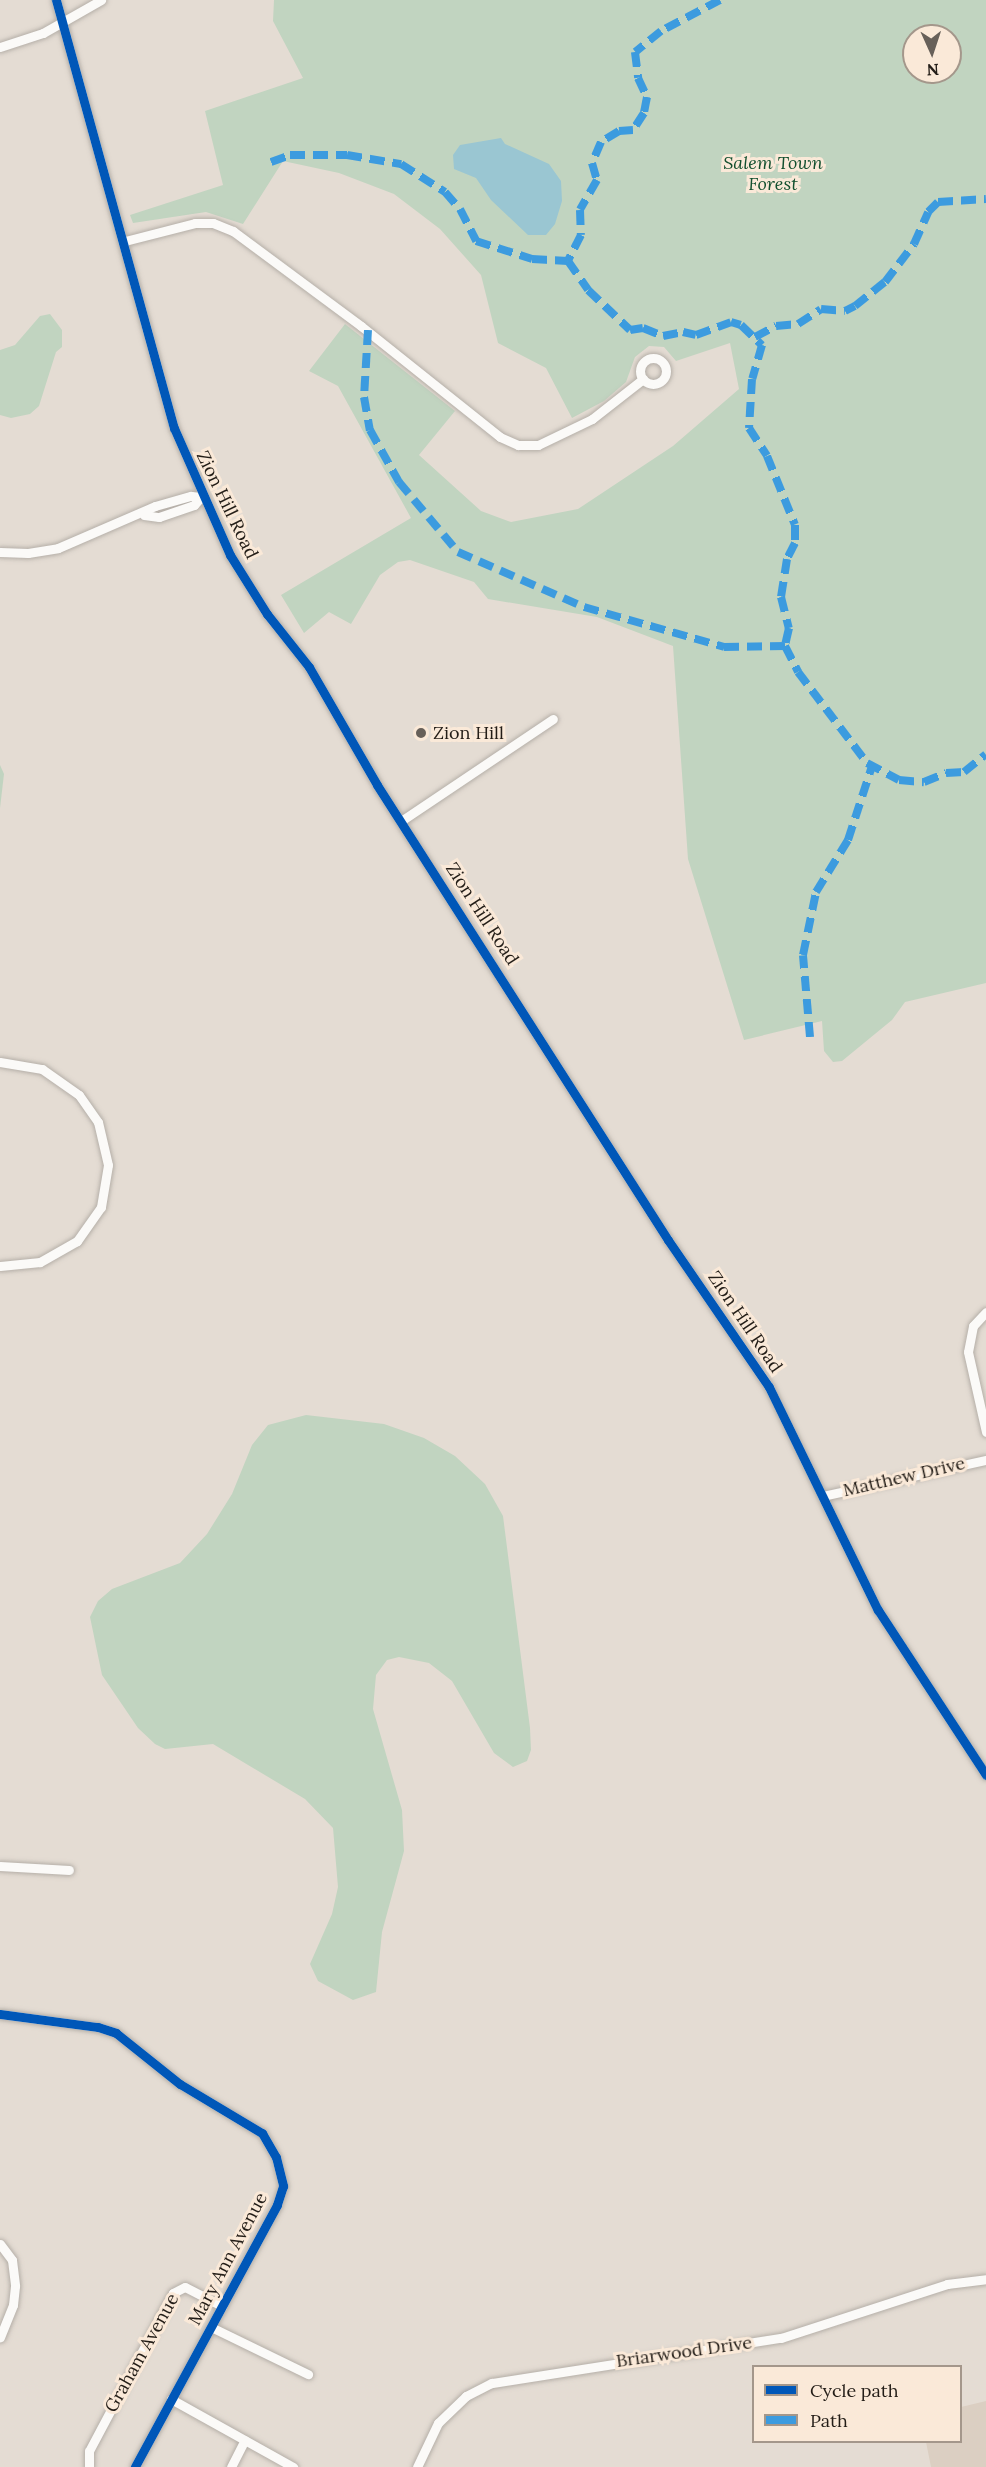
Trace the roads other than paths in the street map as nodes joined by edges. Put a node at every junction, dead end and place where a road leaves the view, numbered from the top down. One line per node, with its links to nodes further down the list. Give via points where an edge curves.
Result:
1 (56, 0): 3 (street, Zion Hill Road)
2 (101, 0): 3 (street)
3 (61, 23): 4 (street); 5 (street, Zion Hill Road)
4 (0, 47)
5 (125, 241): 6 (street, via 195,223 213,223 233,231 362,326 500,437 518,446 537,445 592,420); 7 (street, Zion Hill Road, via 169,409)
6 (643, 380)
7 (201, 497): 8 (street, via 164,504 58,548); 10 (street, Zion Hill Road, via 230,555 267,614 309,667)
8 (0, 552)
9 (554, 719): 10 (street)
10 (401, 821): 16 (street, Zion Hill Road, via 669,1240 769,1387)
11 (0, 1062): 12 (street, via 42,1069 80,1095 100,1128 108,1176 101,1207 77,1241 40,1262)
12 (0, 1266)
13 (986, 1312): 14 (street, via 972,1326 968,1352)
14 (986, 1432)
15 (986, 1460): 16 (street, Matthew Drive)
16 (823, 1496): 17 (street, Zion Hill Road, via 878,1610)
17 (986, 1775)
18 (0, 1866): 19 (street)
19 (69, 1870)
20 (0, 2014): 23 (street, Mary Ann Avenue, via 98,2027 116,2033 180,2084 254,2127 268,2140 279,2166 282,2194)
21 (0, 2244): 25 (street, via 12,2260 15,2286 14,2305)
22 (986, 2279): 33 (street, Briarwood Drive, via 947,2284 781,2338 492,2383 466,2397 438,2423)
23 (222, 2306): 24 (street, Mary Ann Avenue); 29 (street, Graham Avenue, via 190,2289 177,2289 91,2447)
24 (211, 2327): 26 (street); 27 (street, Mary Ann Avenue)
25 (0, 2338)
26 (308, 2374)
27 (171, 2399): 28 (street); 30 (street, Mary Ann Avenue)
28 (245, 2440): 31 (street); 32 (street)
29 (88, 2465)
30 (135, 2467)
31 (231, 2467)
32 (293, 2467)
33 (417, 2467)

